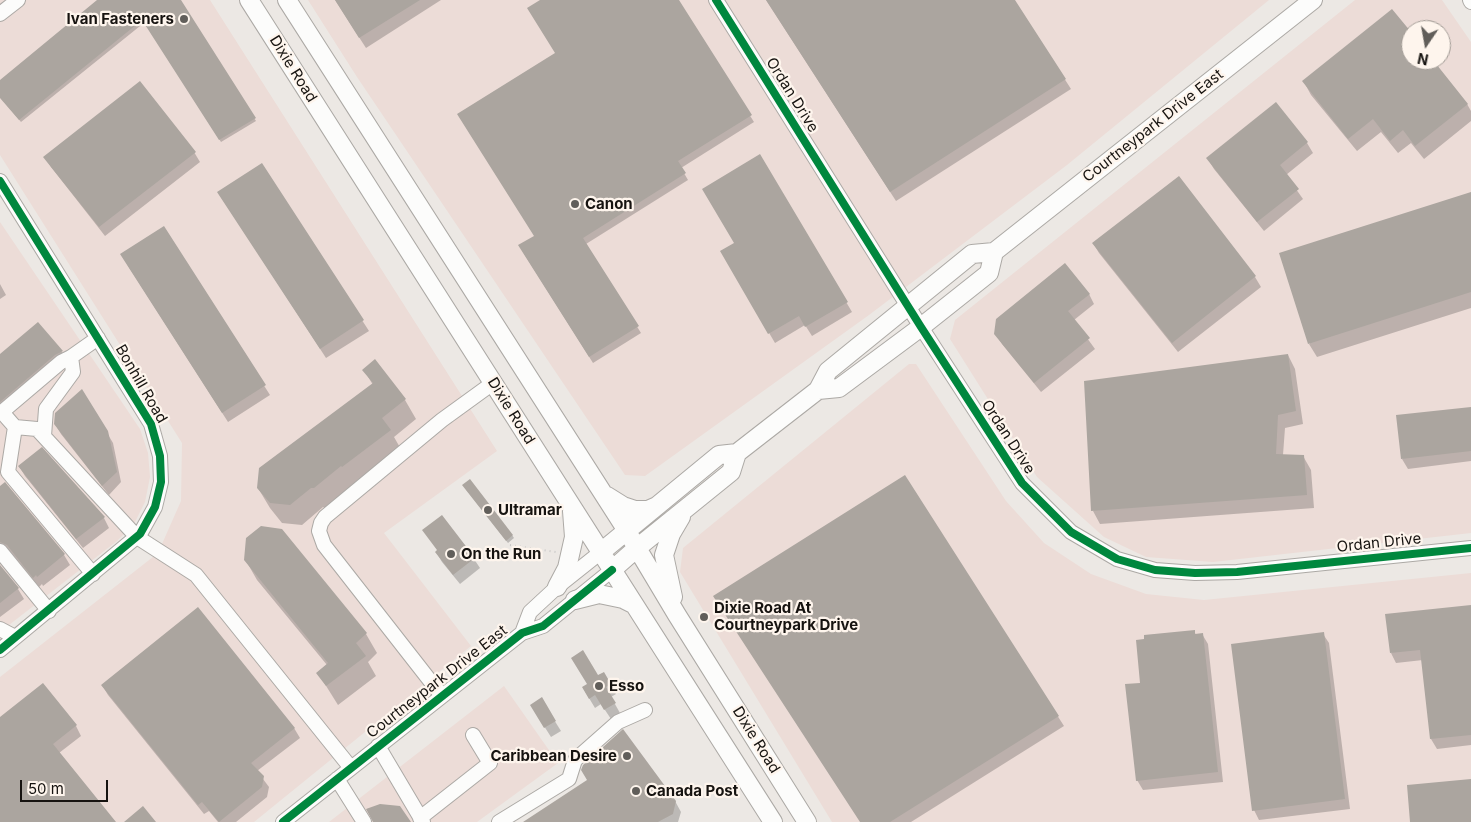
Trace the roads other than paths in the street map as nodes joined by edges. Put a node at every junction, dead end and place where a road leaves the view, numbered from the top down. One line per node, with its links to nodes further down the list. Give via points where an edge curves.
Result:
1 (18, 0): 6 (street)
2 (249, 0): 13 (main road, Dixie Road)
3 (287, 0): 20 (main road, Dixie Road)
4 (716, 0): 9 (street, Ordan Drive)
5 (1313, 0): 8 (main road, Courtneypark Drive East)
6 (0, 14)
7 (0, 181): 11 (street, Bonhill Road)
8 (994, 252): 9 (main road, Courtneypark Drive East, via 972,254); 10 (main road, Courtneypark Drive East, via 989,273)
9 (908, 306): 10 (street, Ordan Drive); 14 (main road, Courtneypark Drive East, via 828,371)
10 (921, 327): 14 (main road, Courtneypark Drive East, via 839,388); 27 (street, Ordan Drive, via 1022,483 1071,532 1117,559 1154,570 1195,574)
11 (98, 338): 12 (street); 25 (street, Bonhill Road, via 151,424 160,456 161,482 155,507)
12 (71, 357): 15 (street); 17 (street, via 73,372 46,409)
13 (493, 384): 22 (main road, Dixie Road); 41 (street, via 442,420 325,517 319,530 324,545)
14 (818, 390): 18 (main road, Courtneypark Drive East)
15 (1, 413): 16 (street)
16 (15, 427): 17 (street, via 37,429); 19 (street)
17 (44, 436): 25 (street)
18 (737, 453): 21 (main road, Courtneypark Drive East, via 719,455); 23 (main road, Courtneypark Drive East, via 731,472)
19 (4, 471): 31 (street)
20 (602, 492): 21 (main road, via 635,510 648,510); 24 (main road, Dixie Road)
21 (660, 505): 24 (main road, Courtneypark Drive East)
22 (572, 508): 29 (main road, Dixie Road); 32 (main road, via 574,537 567,568)
23 (686, 508): 26 (main road, Courtneypark Drive East); 36 (main road, via 671,534 664,555)
24 (628, 532): 26 (main road, Dixie Road); 29 (main road, Courtneypark Drive East)
25 (137, 537): 31 (street, Bonhill Road); 45 (street, via 196,575)
26 (637, 548): 30 (main road, Courtneypark Drive East); 36 (main road, Dixie Road)
27 (1471, 548)
28 (0, 551): 35 (street)
29 (601, 552): 30 (main road, Dixie Road); 32 (street, Courtneypark Drive East)
30 (612, 570): 33 (street, Courtneypark Drive East); 34 (main road, Dixie Road)
31 (93, 574): 35 (street, Bonhill Road)
32 (557, 587): 38 (street, Courtneypark Drive East, via 530,612)
33 (575, 600): 34 (main road, via 599,594); 38 (street, Courtneypark Drive East, via 543,626)
34 (633, 604): 52 (main road, Dixie Road)
35 (48, 611): 39 (street, Bonhill Road)
36 (677, 615): 53 (main road, Dixie Road)
37 (0, 629): 39 (street)
38 (522, 632): 41 (street, Courtneypark Drive East)
39 (14, 638): 40 (street, Bonhill Road)
40 (0, 650)
41 (442, 696): 44 (street, Courtneypark Drive East)
42 (645, 710): 51 (street, via 618,722 575,760 568,779)
43 (474, 735): 48 (street, via 490,763)
44 (378, 746): 45 (street, Courtneypark Drive East); 48 (street)
45 (351, 768): 46 (street, Courtneypark Drive East)
46 (338, 779): 47 (street, Courtneypark Drive East); 50 (street)
47 (300, 817): 49 (street, Courtneypark Drive East)
48 (422, 820)
49 (283, 822)
50 (364, 822)
51 (499, 822)
52 (773, 822)
53 (807, 822)

